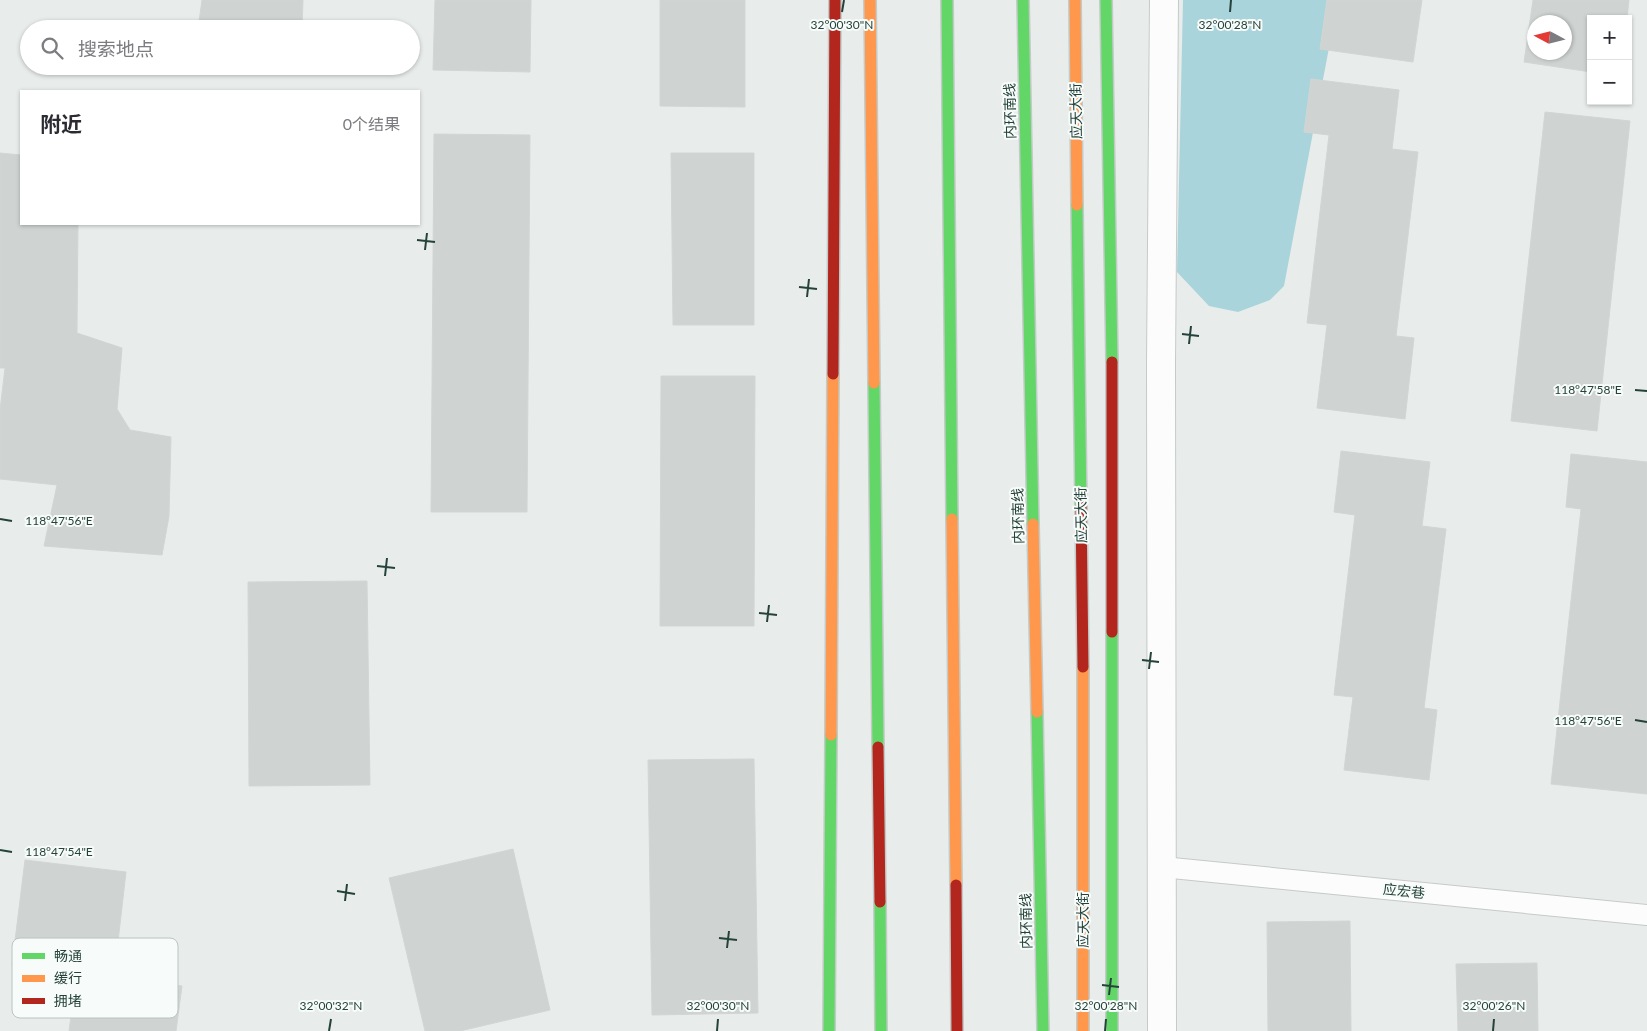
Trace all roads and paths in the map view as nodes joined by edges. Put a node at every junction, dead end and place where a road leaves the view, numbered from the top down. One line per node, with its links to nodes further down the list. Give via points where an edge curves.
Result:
1 (835, 0): 10 (main road)
2 (870, 0): 11 (main road)
3 (947, 0): 12 (main road)
4 (1023, 0): 13 (main road, 内环南线)
5 (1075, 0): 14 (main road, 应天大街)
6 (1106, 0): 15 (main road, via 1112,308)
7 (1164, 0): 8 (street)
8 (1162, 867): 9 (lane, 应宏巷); 16 (street)
9 (1647, 915)
10 (829, 1031)
11 (881, 1031)
12 (957, 1031)
13 (1043, 1031)
14 (1083, 1031)
15 (1112, 1031)
16 (1162, 1031)

